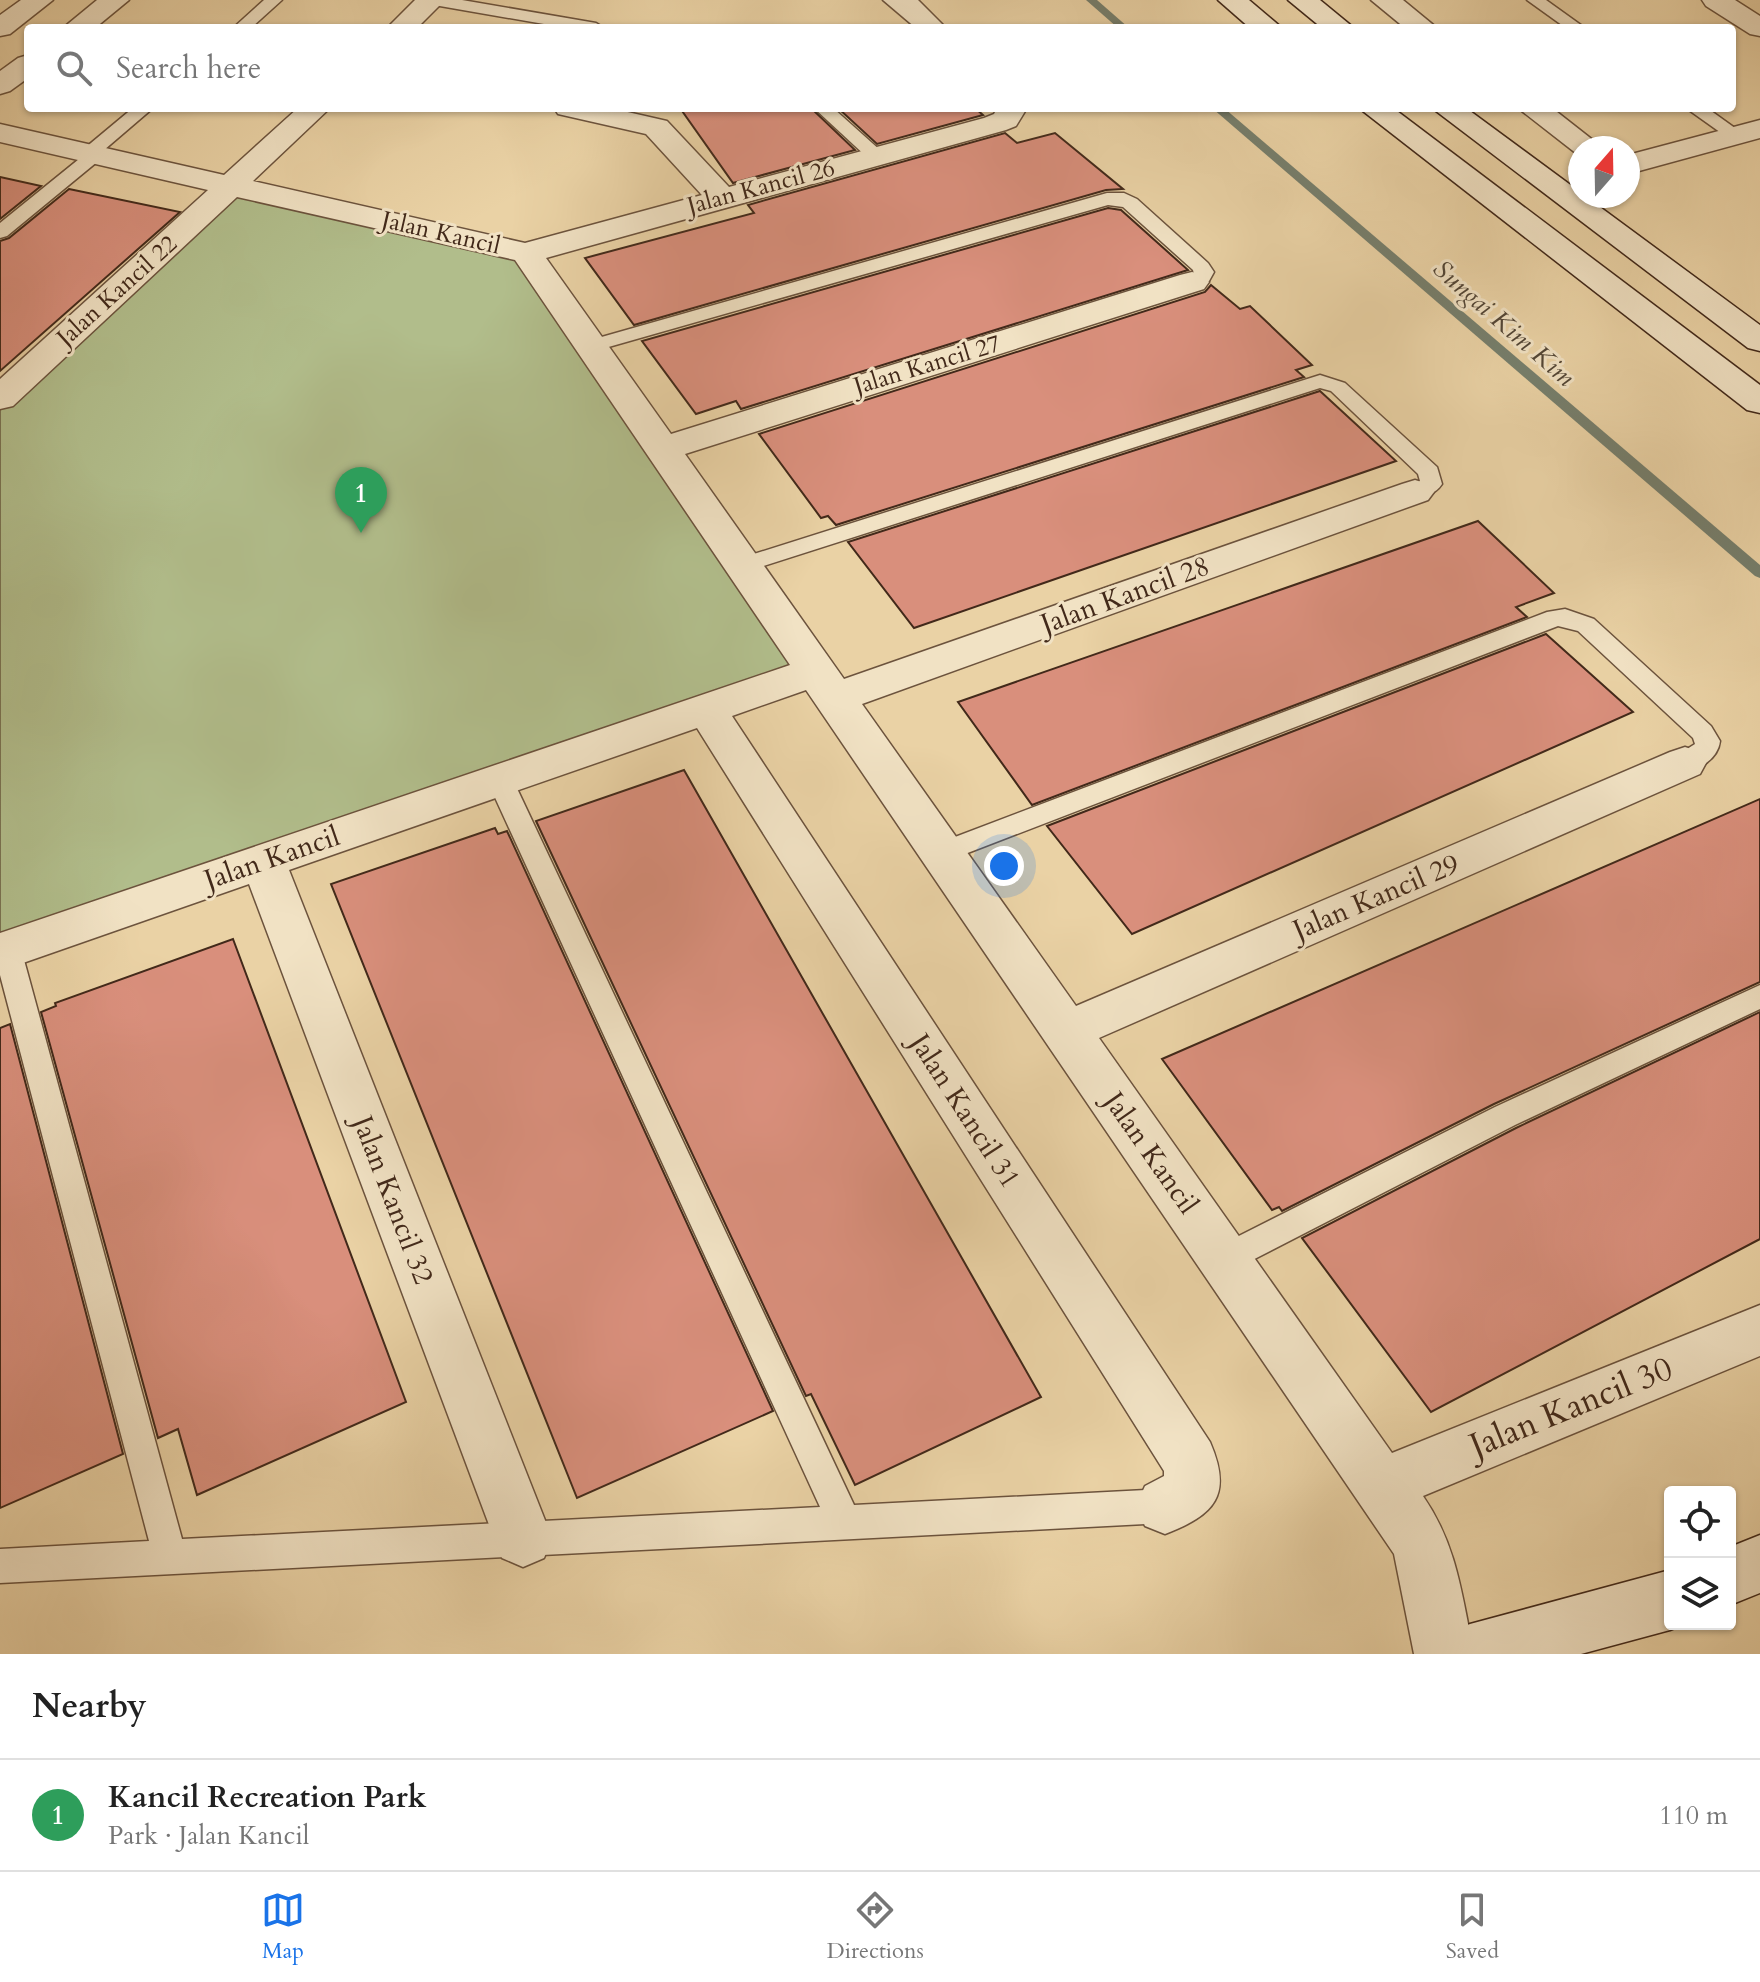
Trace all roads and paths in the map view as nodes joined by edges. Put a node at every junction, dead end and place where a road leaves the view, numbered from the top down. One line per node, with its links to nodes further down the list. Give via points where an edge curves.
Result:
1 (39, 0): 20 (street)
2 (115, 0): 11 (street)
3 (274, 0): 12 (lane)
4 (433, 0): 13 (street); 14 (lane)
5 (897, 0): 15 (street)
6 (1232, 0): 16 (street)
7 (1302, 0): 17 (street)
8 (1385, 0): 18 (street)
9 (1535, 0): 19 (lane)
10 (1716, 0): 21 (street)
11 (82, 24)
12 (246, 24)
13 (406, 24)
14 (573, 24)
15 (928, 24)
16 (1263, 24)
17 (1335, 24)
18 (1418, 24)
19 (1571, 24)
20 (0, 28)
21 (1760, 28)
22 (24, 67): 23 (street)
23 (0, 85)
24 (140, 112): 36 (lane)
25 (311, 112): 39 (street, Jalan Kancil 22)
26 (587, 112): 40 (street, via 656,127)
27 (827, 112): 37 (lane)
28 (1379, 112): 47 (street)
29 (1452, 112): 44 (street)
30 (1539, 112): 35 (street)
31 (1703, 112): 34 (lane)
32 (1004, 116): 37 (street, Jalan Kancil 26)
33 (0, 133): 36 (street, Jalan Kancil)
34 (1748, 133): 38 (street)
35 (1572, 136)
36 (94, 153): 39 (street, Jalan Kancil); 41 (lane)
37 (875, 155): 40 (street, Jalan Kancil 26)
38 (1640, 162)
39 (234, 184): 42 (street, Jalan Kancil); 46 (street, Jalan Kancil 22)
40 (721, 197): 42 (street, Jalan Kancil 26)
41 (0, 232)
42 (526, 253): 45 (street, Jalan Kancil)
43 (1192, 282): 45 (lane, via 1202,277 1201,267 1130,203 1107,199); 48 (street, Jalan Kancil 27)
44 (1760, 341)
45 (591, 346): 48 (street, Jalan Kancil)
46 (0, 398)
47 (1760, 402)
48 (662, 449): 50 (street, Jalan Kancil)
49 (1415, 492): 50 (lane, via 1431,484 1429,472 1338,387 1320,381); 51 (street, Jalan Kancil 28)
50 (743, 565): 51 (street, Jalan Kancil)
51 (826, 684): 52 (street, Jalan Kancil); 55 (street, Jalan Kancil)
52 (706, 709): 54 (street, Jalan Kancil); 63 (street, Jalan Kancil 31, via 1190,1461 1195,1477 1190,1492)
53 (1685, 763): 55 (lane, via 1707,749 1702,732 1586,625 1565,617); 59 (street, Jalan Kancil 29)
54 (500, 780): 56 (street, Jalan Kancil); 64 (lane)
55 (943, 852): 59 (street, Jalan Kancil)
56 (263, 861): 57 (street, Jalan Kancil); 65 (street, Jalan Kancil 32)
57 (4, 951): 66 (lane)
58 (1760, 996): 60 (lane, via 1505,1116)
59 (1066, 1031): 60 (street, Jalan Kancil)
60 (1224, 1259): 62 (street, Jalan Kancil)
61 (1760, 1330): 62 (street, Jalan Kancil 30)
62 (1381, 1485): 71 (street, Jalan Kancil, via 1421,1543)
63 (1165, 1506): 64 (lane)
64 (844, 1522): 65 (lane)
65 (523, 1538): 66 (lane)
66 (170, 1557): 68 (lane)
67 (1760, 1564): 69 (street)
68 (0, 1566)
69 (1736, 1574)
70 (1664, 1602): 72 (street)
71 (1444, 1654)
72 (1470, 1654)

